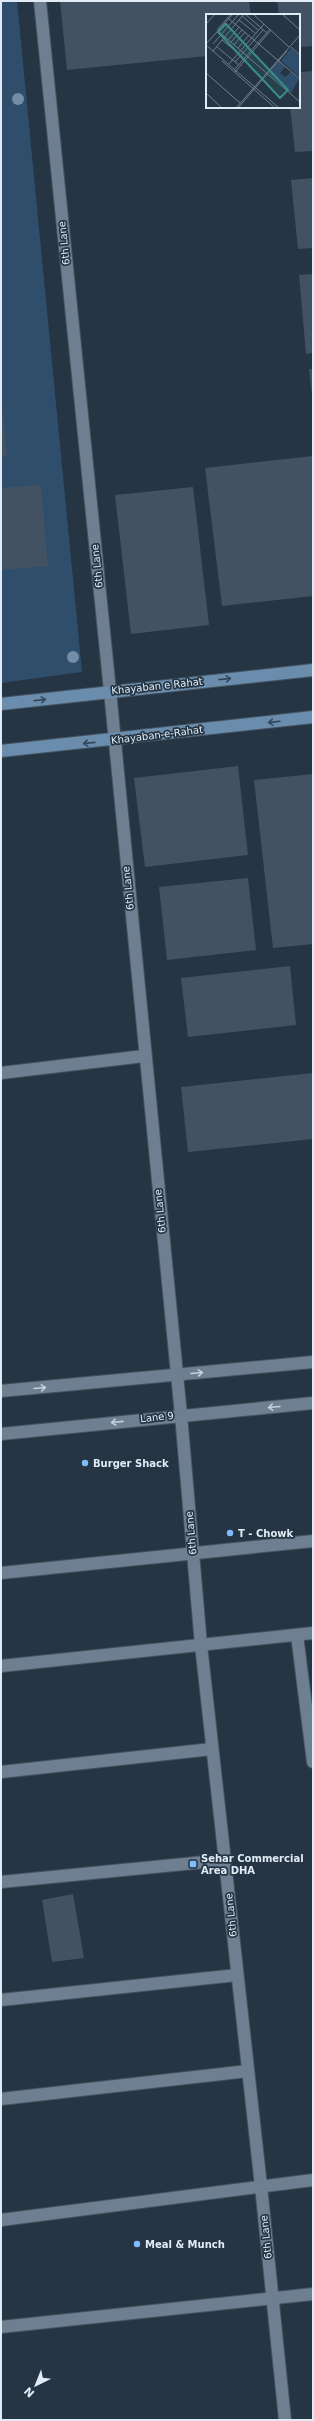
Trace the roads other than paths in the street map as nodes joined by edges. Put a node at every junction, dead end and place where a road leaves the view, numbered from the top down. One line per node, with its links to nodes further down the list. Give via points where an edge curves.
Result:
1 (40, 1): 3 (street, 6th Lane)
2 (313, 670): 3 (street, Khayaban e Rahat, one-way to 2)
3 (110, 691): 4 (street, Khayaban e Rahat, one-way to 3); 6 (street, 6th Lane)
4 (1, 704)
5 (313, 717): 6 (street, Khayaban-e-Rahat, one-way to 6)
6 (114, 740): 7 (street, Khayaban-e-Rahat, one-way to 7); 8 (street, 6th Lane)
7 (1, 751)
8 (144, 1056): 9 (street); 11 (street, 6th Lane)
9 (1, 1073)
10 (313, 1362): 11 (street, one-way to 10)
11 (177, 1375): 12 (street, one-way to 11); 14 (street, 6th Lane)
12 (1, 1391)
13 (313, 1403): 14 (street, Lane 9, one-way to 14)
14 (181, 1415): 15 (street, Lane 9, one-way to 15); 17 (street, 6th Lane)
15 (1, 1434)
16 (313, 1541): 17 (street)
17 (193, 1553): 18 (street); 21 (street, 6th Lane)
18 (1, 1573)
19 (313, 1633): 20 (street)
20 (297, 1635): 21 (street); 24 (street)
21 (201, 1645): 22 (street); 23 (street, 6th Lane)
22 (1, 1666)
23 (212, 1749): 25 (street); 26 (street, 6th Lane)
24 (313, 1762)
25 (1, 1772)
26 (225, 1860): 27 (street); 28 (street, 6th Lane)
27 (1, 1882)
28 (237, 1976): 29 (street); 30 (street, 6th Lane)
29 (1, 2000)
30 (248, 2071): 31 (street); 33 (street, 6th Lane)
31 (1, 2099)
32 (313, 2180): 33 (street)
33 (261, 2186): 34 (street); 36 (street, 6th Lane)
34 (1, 2220)
35 (313, 2294): 36 (street)
36 (272, 2298): 37 (street); 38 (street, 6th Lane)
37 (1, 2327)
38 (285, 2420)

